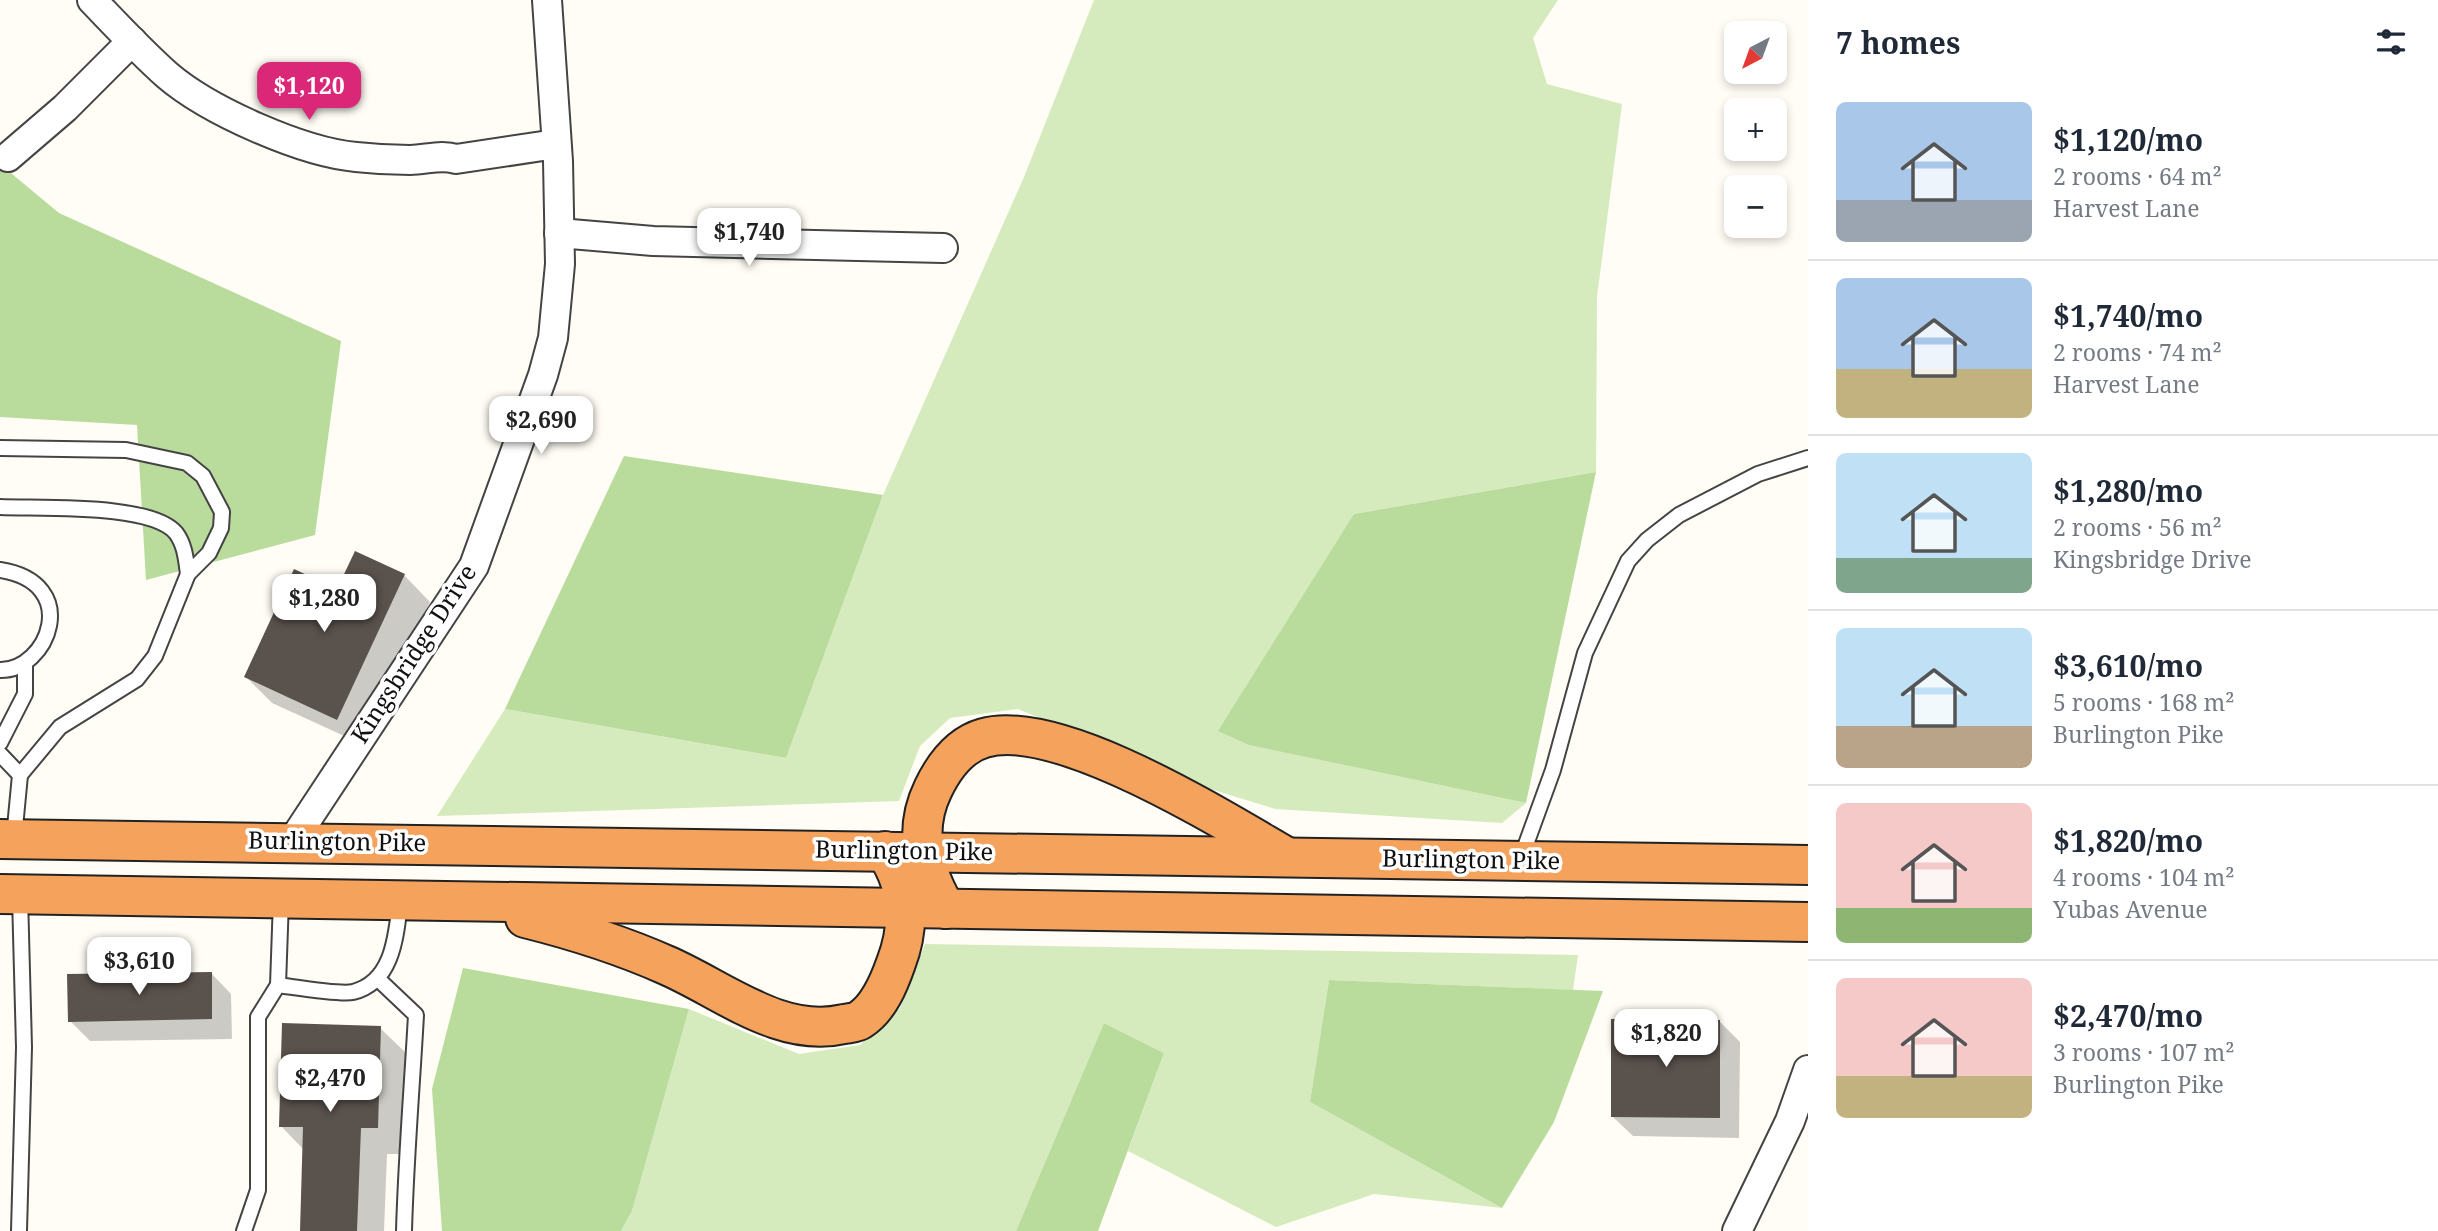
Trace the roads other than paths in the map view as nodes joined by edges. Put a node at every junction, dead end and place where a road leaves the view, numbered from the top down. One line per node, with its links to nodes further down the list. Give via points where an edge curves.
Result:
1 (92, 0): 3 (street)
2 (547, 0): 4 (street, Kingsbridge Drive)
3 (132, 41): 4 (street, via 169,77 206,100 310,149 409,160 445,155 456,159); 5 (street)
4 (556, 144): 6 (street, Kingsbridge Drive)
5 (8, 157)
6 (559, 233): 7 (street, via 653,241); 19 (street, Kingsbridge Drive, via 558,301 547,363 474,566)
7 (943, 248)
8 (0, 448): 12 (lane, via 126,450 187,463 203,476 222,512 221,528 209,553)
9 (1808, 458): 23 (lane, via 1758,474 1679,515 1628,562 1585,653 1553,770)
10 (0, 507): 12 (lane, via 125,512 158,519 184,547)
11 (0, 570): 13 (lane, via 29,577 41,587 50,605 48,628)
12 (188, 574): 17 (lane, via 155,656 138,679 60,727)
13 (25, 664): 14 (lane); 15 (lane, via 25,694)
14 (0, 670)
15 (0, 743)
16 (0, 754): 17 (lane)
17 (20, 775): 18 (lane)
18 (7, 839): 19 (highway, Burlington Pike)
19 (292, 842): 20 (highway, Burlington Pike)
20 (885, 851): 21 (highway, Burlington Pike); 29 (highway, via 899,872)
21 (923, 852): 22 (highway, Burlington Pike); 22 (highway, via 926,804 942,771 958,751 983,738 1017,734 1055,741 1098,757 1197,804); 30 (highway, via 928,879)
22 (1287, 857): 23 (highway, Burlington Pike)
23 (1520, 860): 24 (highway, Burlington Pike)
24 (1808, 865)
25 (10, 895): 26 (highway); 35 (lane, via 24,1047)
26 (282, 899): 27 (highway); 33 (lane)
27 (400, 901): 28 (highway); 32 (lane, via 396,939)
28 (461, 902): 29 (highway); 29 (highway, via 575,931 667,965 790,1024 825,1029 859,1021 887,989 902,948)
29 (905, 908): 30 (highway)
30 (946, 909): 31 (highway)
31 (1808, 922)
32 (378, 979): 33 (lane, via 352,992); 37 (lane, via 416,1015 412,1103 406,1130)
33 (278, 985): 36 (lane, via 258,1017 258,1190)
34 (1808, 1070): 38 (street, via 1790,1121)
35 (19, 1231)
36 (244, 1231)
37 (404, 1231)
38 (1737, 1231)

